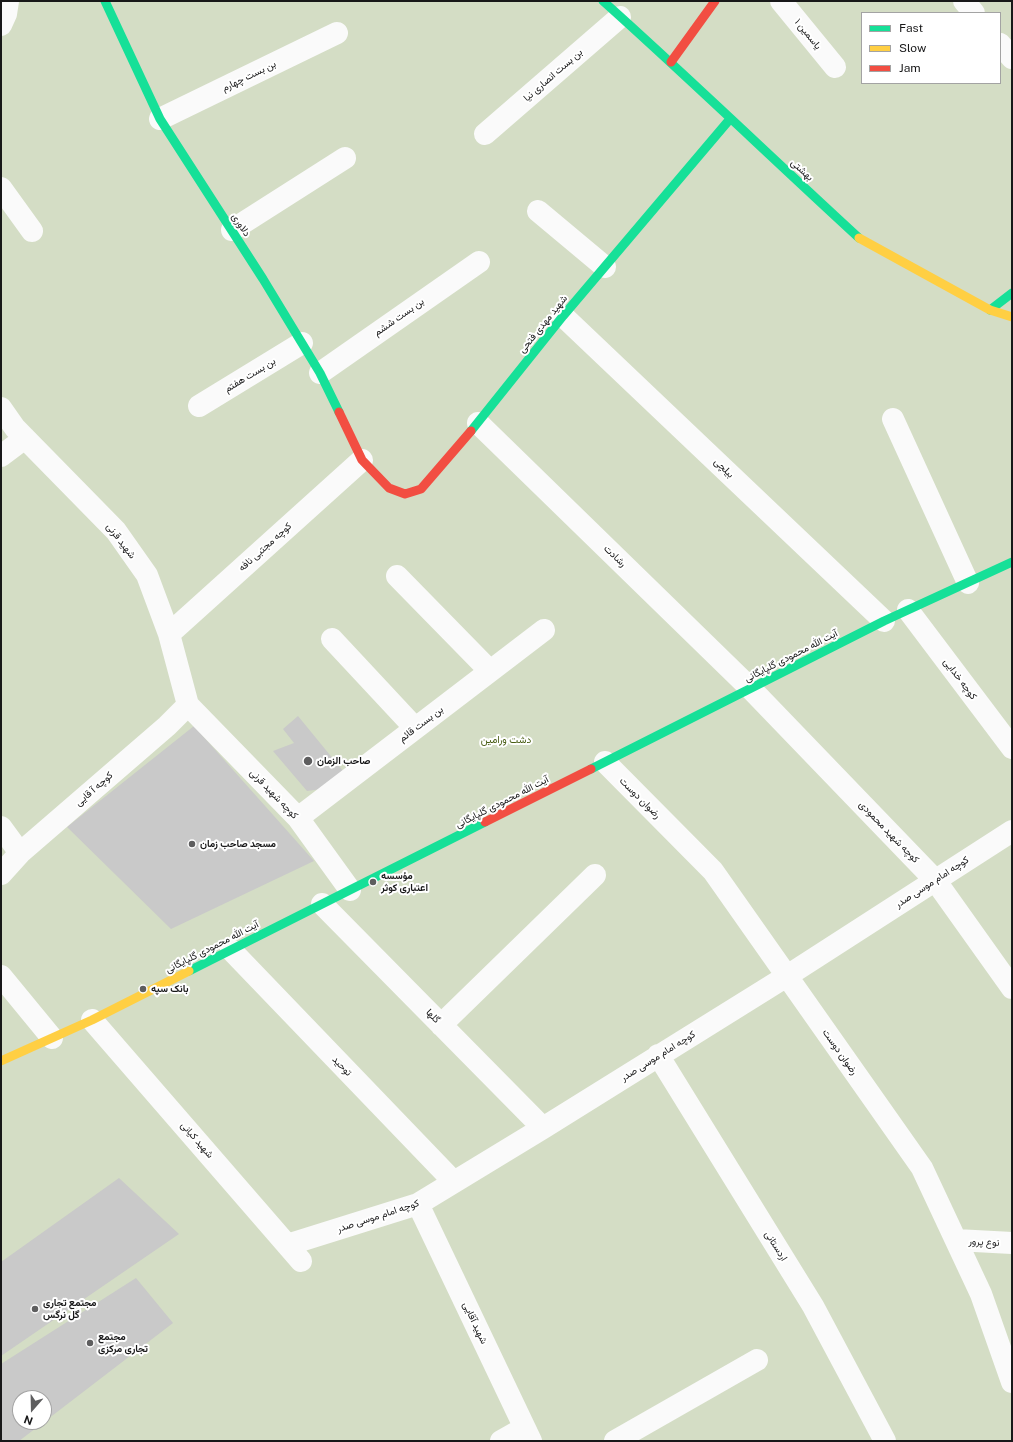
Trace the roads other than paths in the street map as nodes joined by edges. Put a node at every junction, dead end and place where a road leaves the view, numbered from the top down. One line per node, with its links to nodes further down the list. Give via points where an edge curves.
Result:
1 (105, 1): 14 (main road, دلاوری)
2 (603, 1): 7 (main road, بهشتی)
3 (715, 1): 11 (main road)
4 (781, 1): 12 (street, یاسمین ۱)
5 (964, 1): 6 (street)
6 (973, 12)
7 (620, 17): 11 (main road, بهشتی); 15 (street, بن بست انصاری نیا)
8 (337, 33): 14 (street, بن بست چهارم)
9 (1001, 45): 10 (street)
10 (1012, 58)
11 (671, 62): 13 (main road, بهشتی)
12 (835, 67)
13 (730, 118): 22 (main road, شهید مهدی فتحی); 24 (main road, بهشتی, via 861,240)
14 (160, 119): 19 (main road, دلاوری)
15 (485, 134)
16 (345, 158): 19 (street)
17 (1, 188): 20 (street)
18 (538, 211): 22 (street)
19 (232, 230): 27 (main road, دلاوری)
20 (32, 231)
21 (479, 262): 28 (street, بن بست ششم)
22 (605, 267): 25 (main road, شهید مهدی فتحی)
23 (1012, 293): 24 (main road)
24 (990, 310): 26 (main road, بهشتی)
25 (563, 316): 32 (main road, شهید مهدی فتحی); 40 (street, بیلچی)
26 (1012, 317)
27 (302, 343): 28 (main road, دلاوری); 29 (street, بن بست هفتم)
28 (320, 373): 35 (main road, دلاوری)
29 (199, 406)
30 (1, 408): 33 (street, شهید قرنی, via 14,428)
31 (892, 419): 38 (street)
32 (478, 423): 35 (main road, شهید مهدی فتحی, via 420,489 405,494 389,488); 45 (street, رشادت)
33 (25, 438): 34 (street); 42 (street, شهید قرنی, via 116,531 147,576)
34 (1, 456)
35 (362, 460): 42 (street, کوچه مجتبی نافه)
36 (1012, 562): 38 (main road, آیت الله محمودی گلپایگانی)
37 (397, 576): 44 (street)
38 (968, 583): 39 (main road, آیت الله محمودی گلپایگانی)
39 (908, 610): 40 (main road, آیت الله محمودی گلپایگانی); 48 (street, کوچه خدایی)
40 (884, 621): 45 (main road, آیت الله محمودی گلپایگانی)
41 (544, 630): 44 (street, بن بست قائم)
42 (169, 634): 46 (street, شهید قرنی)
43 (332, 639): 47 (street)
44 (490, 671): 47 (street, بن بست قائم)
45 (751, 689): 49 (main road, آیت الله محمودی گلپایگانی); 56 (street, کوچه شهید محمودی)
46 (188, 705): 50 (street, کوچه شهید قرنی); 53 (street, کوچه آ قایی)
47 (415, 728): 50 (street, بن بست قائم)
48 (1012, 748)
49 (605, 762): 57 (main road, آیت الله محمودی گلپایگانی); 61 (street, رضوان دوست, via 713,871)
50 (298, 818): 57 (street, کوچه شهید قرنی)
51 (1, 827): 53 (street)
52 (1012, 831): 56 (street, کوچه امام موسی صدر)
53 (20, 853): 54 (street, کوچه آ قایی)
54 (1, 874)
55 (595, 875): 64 (street)
56 (935, 880): 61 (street, کوچه امام موسی صدر); 62 (street, کوچه شهید محمودی)
57 (350, 890): 58 (main road, آیت الله محمودی گلپایگانی)
58 (322, 904): 59 (main road, آیت الله محمودی گلپایگانی); 64 (street, گلها)
59 (231, 950): 63 (main road, آیت الله محمودی گلپایگانی); 69 (street, توحید)
60 (1, 976): 65 (street)
61 (787, 976): 66 (street, کوچه امام موسی صدر); 71 (street, رضوان دوست, via 922,1168)
62 (1012, 988)
63 (92, 1020): 65 (main road, آیت الله محمودی گلپایگانی); 73 (street, شهید کیانی)
64 (441, 1025): 68 (street, گلها)
65 (52, 1038): 67 (main road, آیت الله محمودی گلپایگانی)
66 (658, 1055): 68 (street, کوچه امام موسی صدر); 80 (street, اردستانی, via 813,1306)
67 (1, 1061)
68 (543, 1128): 69 (street, کوچه امام موسی صدر)
69 (454, 1182): 70 (street, کوچه امام موسی صدر)
70 (418, 1204): 73 (street, کوچه امام موسی صدر); 77 (street, شهید آقایی)
71 (956, 1240): 72 (street, نوع پرور); 76 (street, رضوان دوست, via 981,1294)
72 (1012, 1243)
73 (287, 1245): 74 (street, شهید کیانی)
74 (301, 1261)
75 (757, 1360): 79 (street)
76 (1012, 1382)
77 (528, 1435): 78 (street)
78 (501, 1441)
79 (614, 1441)
80 (885, 1441)

